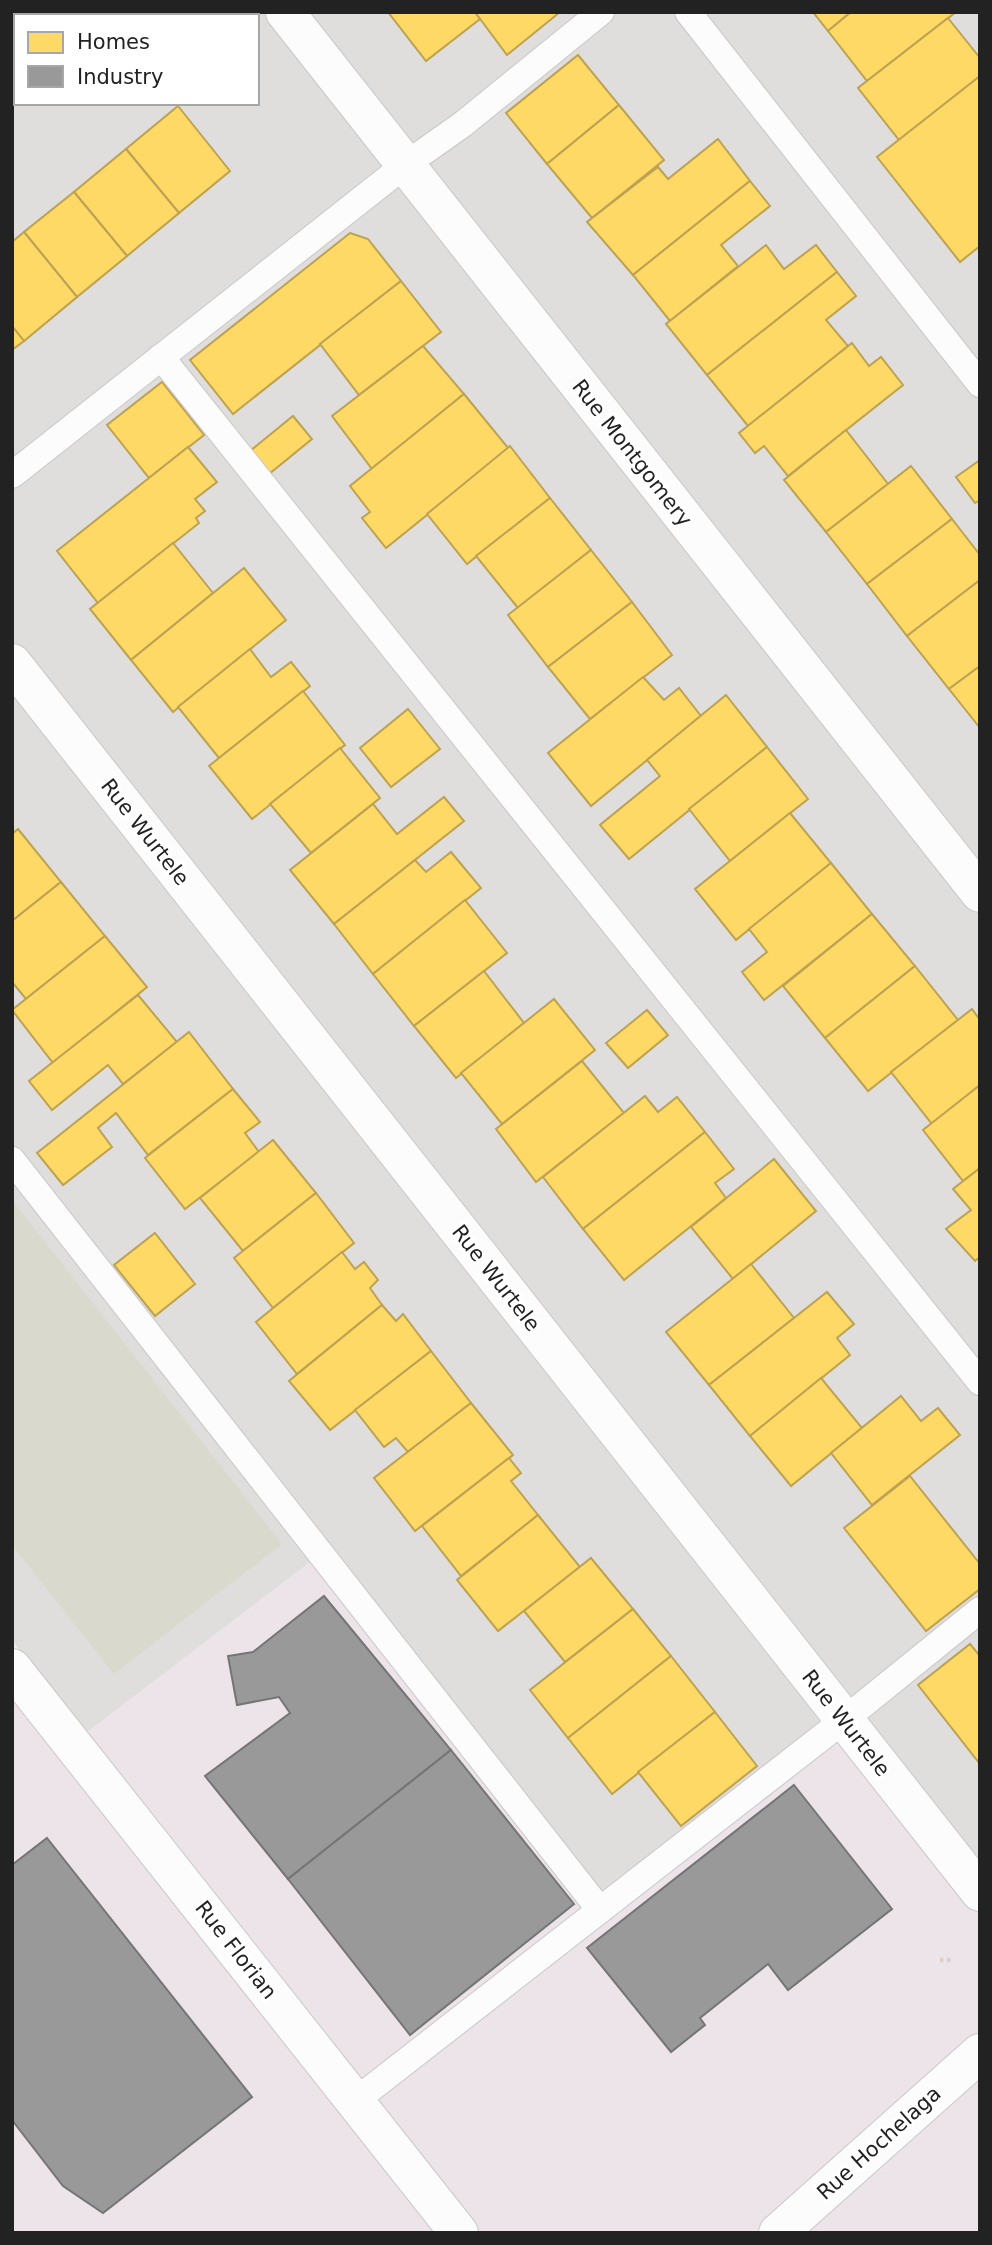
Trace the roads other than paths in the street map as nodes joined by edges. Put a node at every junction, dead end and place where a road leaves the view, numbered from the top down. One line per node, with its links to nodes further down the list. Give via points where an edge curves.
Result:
1 (285, 12): 4 (street, Rue Montgomery)
2 (601, 12): 4 (lane)
3 (688, 12): 6 (lane)
4 (405, 165): 5 (lane); 9 (street, Rue Montgomery)
5 (161, 357): 7 (lane); 11 (lane)
6 (980, 384)
7 (12, 475)
8 (12, 663): 14 (street, Rue Wurtele)
9 (980, 893)
10 (12, 1160): 16 (lane)
11 (980, 1382)
12 (980, 1611): 14 (lane)
13 (12, 1668): 18 (street, Rue Florian)
14 (844, 1720): 15 (street, Rue Wurtele); 16 (lane)
15 (980, 1892)
16 (600, 1910): 18 (lane)
17 (980, 2053): 20 (street, Rue Hochelaga)
18 (355, 2101): 19 (street, Rue Florian)
19 (459, 2233)
20 (778, 2233)

